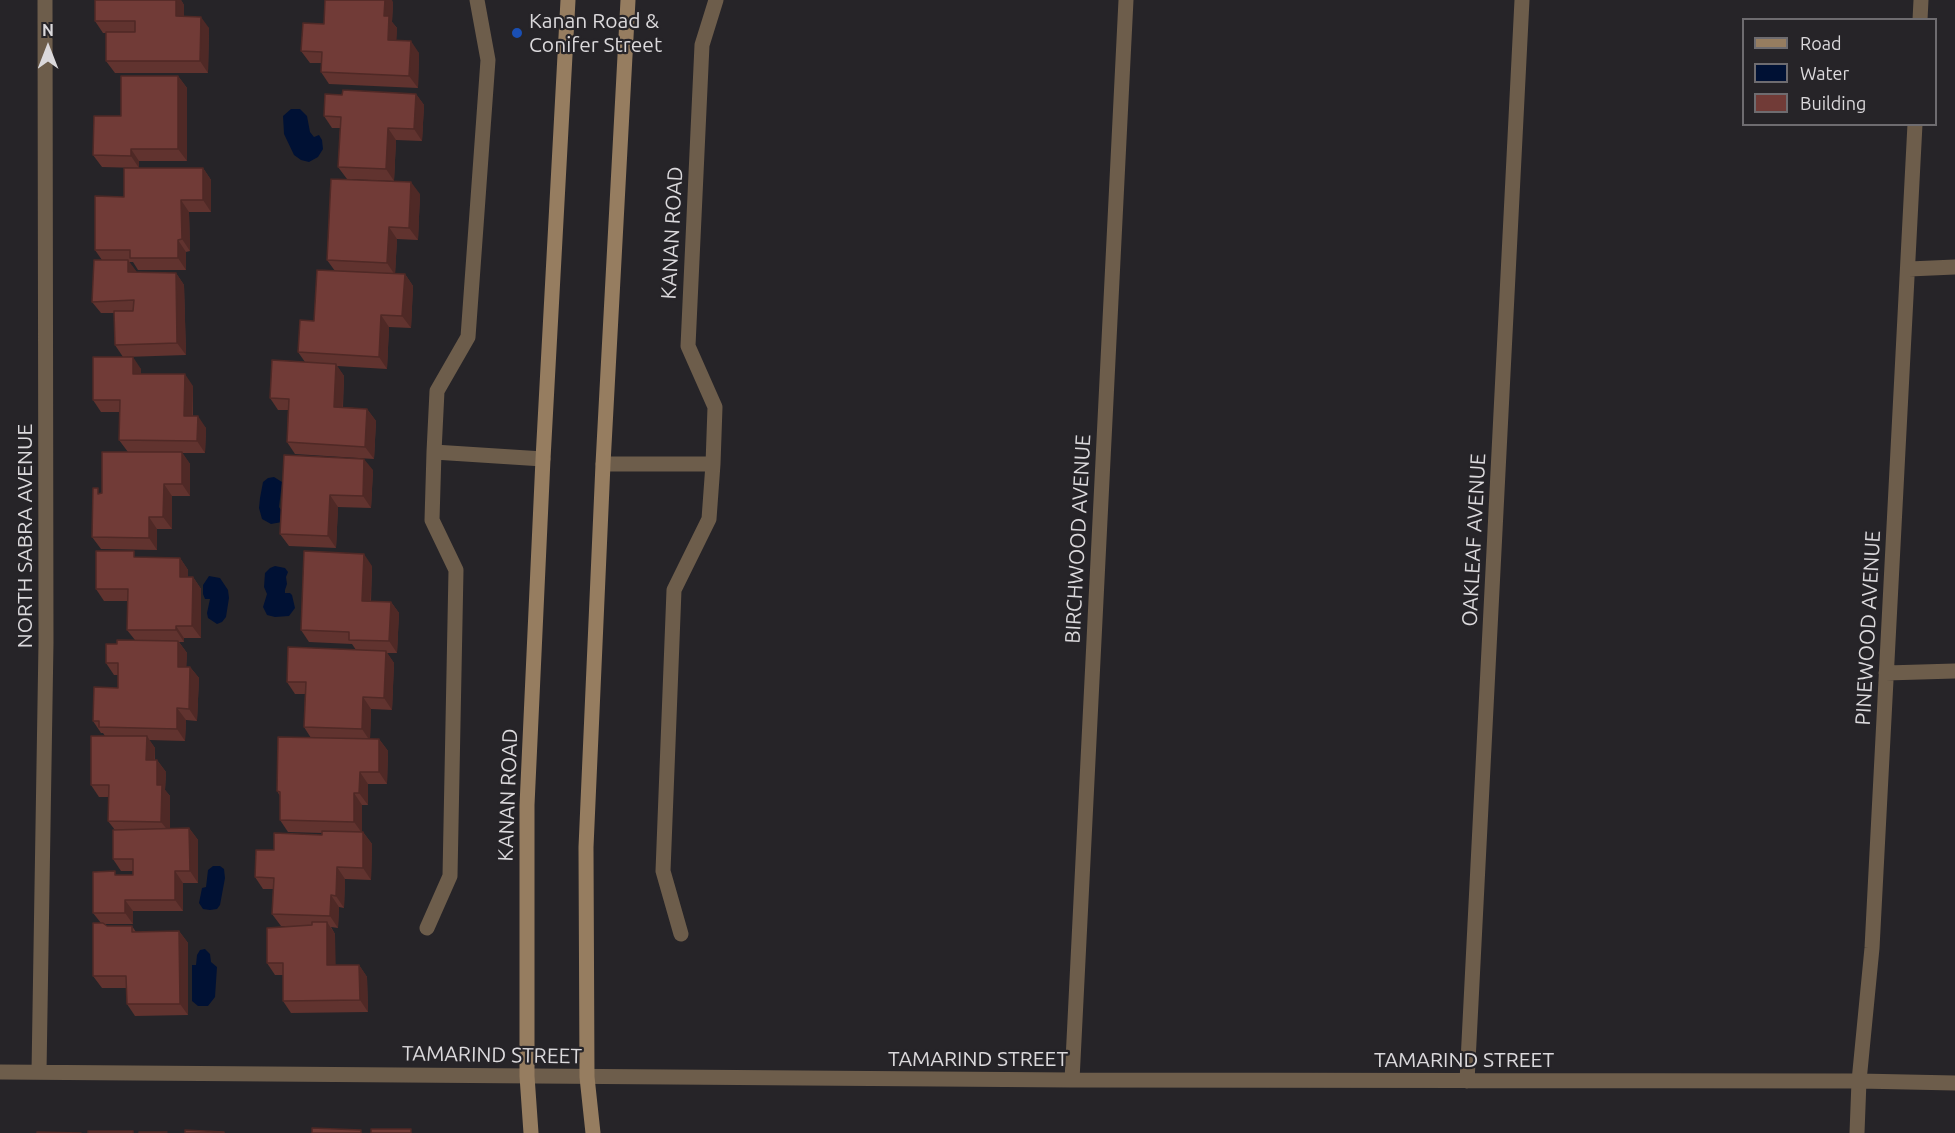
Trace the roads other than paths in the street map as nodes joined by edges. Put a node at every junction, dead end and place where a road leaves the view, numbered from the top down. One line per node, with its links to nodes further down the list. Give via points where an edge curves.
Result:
1 (45, 0): 22 (street, NORTH SABRA AVENUE, via 46,642)
2 (477, 0): 13 (street, via 488,60 468,337 437,391)
3 (568, 0): 14 (main road, KANAN ROAD)
4 (628, 0): 15 (main road)
5 (716, 0): 16 (street, KANAN ROAD, via 702,45 688,346 715,407)
6 (1126, 0): 25 (street, BIRCHWOOD AVENUE)
7 (1522, 0): 27 (street, OAKLEAF AVENUE)
8 (1921, 0): 9 (street)
9 (1920, 18)
10 (1915, 126): 12 (street, PINEWOOD AVENUE)
11 (1955, 267): 12 (street)
12 (1909, 269): 18 (street, PINEWOOD AVENUE)
13 (434, 452): 14 (street); 19 (street, via 432,520 456,570 450,876)
14 (543, 459): 23 (main road, KANAN ROAD, via 527,805)
15 (603, 464): 16 (street); 24 (main road, via 586,847)
16 (713, 464): 20 (street, KANAN ROAD, via 709,519 674,590 663,871)
17 (1955, 671): 18 (street)
18 (1886, 673): 26 (street, PINEWOOD AVENUE, via 1872,948)
19 (427, 928)
20 (681, 934)
21 (0, 1072): 22 (street, TAMARIND STREET)
22 (39, 1072): 23 (street, TAMARIND STREET)
23 (526, 1076): 24 (street, TAMARIND STREET); 29 (main road, KANAN ROAD)
24 (588, 1077): 25 (street, TAMARIND STREET); 30 (main road)
25 (1072, 1080): 27 (street, TAMARIND STREET)
26 (1859, 1081): 27 (street, TAMARIND STREET); 28 (street, TAMARIND STREET); 31 (street, PINEWOOD AVENUE)
27 (1467, 1082)
28 (1955, 1083)
29 (531, 1133)
30 (593, 1133)
31 (1857, 1133)

